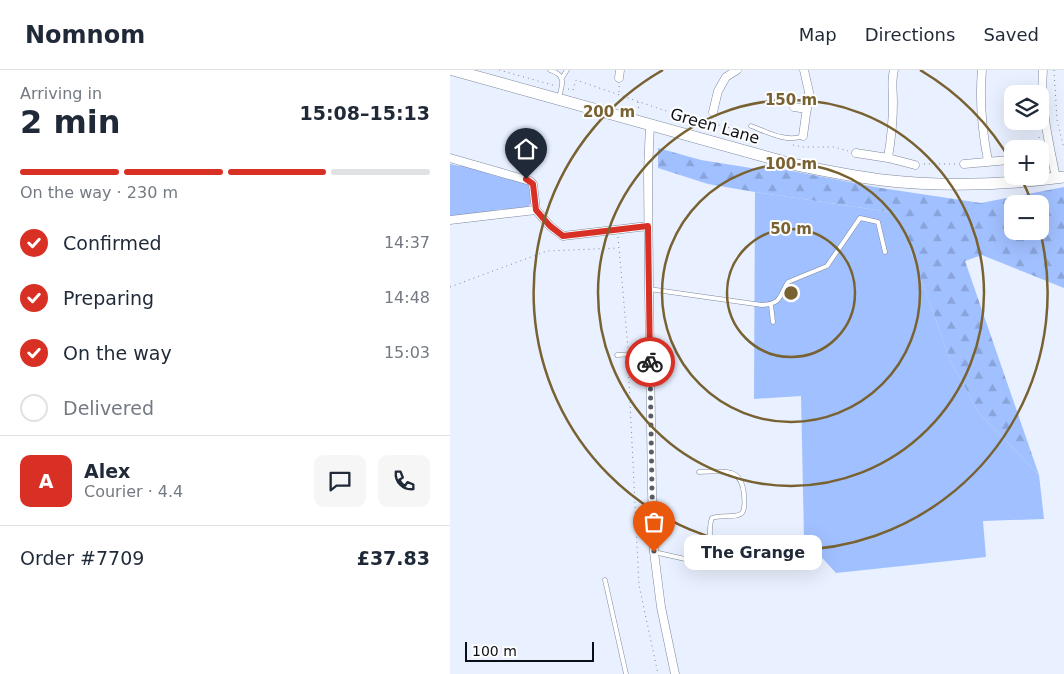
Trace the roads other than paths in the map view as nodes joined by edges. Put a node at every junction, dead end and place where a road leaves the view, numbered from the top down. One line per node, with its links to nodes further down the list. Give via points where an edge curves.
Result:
1 (453, 70): 12 (main road, Green Lane)
2 (550, 70): 11 (lane)
3 (567, 70): 11 (lane)
4 (719, 70): 10 (street)
5 (737, 70): 10 (street)
6 (804, 70): 14 (street, via 809,92)
7 (894, 70): 21 (street)
8 (982, 70): 23 (street, via 982,130)
9 (1043, 70): 26 (street, via 1045,114)
10 (726, 76): 15 (street)
11 (562, 78): 12 (lane)
12 (559, 100): 16 (main road, Green Lane)
13 (794, 107): 14 (street)
14 (807, 109): 18 (street)
15 (713, 112)
16 (650, 125): 26 (main road, Green Lane, via 792,164 883,180 960,184); 29 (street)
17 (751, 126): 18 (lane, via 791,139)
18 (803, 136)
19 (856, 153): 21 (street)
20 (450, 158): 27 (street, via 530,181)
21 (888, 158): 24 (street)
22 (1004, 160): 23 (street)
23 (988, 161): 25 (street)
24 (915, 164)
25 (964, 164)
26 (1060, 178)
27 (536, 210): 28 (street); 29 (street, via 563,236)
28 (450, 220)
29 (648, 226): 31 (street)
30 (885, 252): 32 (lane, via 878,222 860,218 827,266 791,280 781,297)
31 (649, 289): 32 (lane); 34 (street)
32 (771, 305): 33 (lane)
33 (773, 322)
34 (650, 353): 35 (lane); 37 (street)
35 (617, 355)
36 (699, 472): 37 (lane, via 733,473 739,477 743,486 743,512 712,518 710,548 701,560)
37 (654, 552): 40 (street)
38 (605, 580): 39 (lane)
39 (626, 674)
40 (675, 674)

